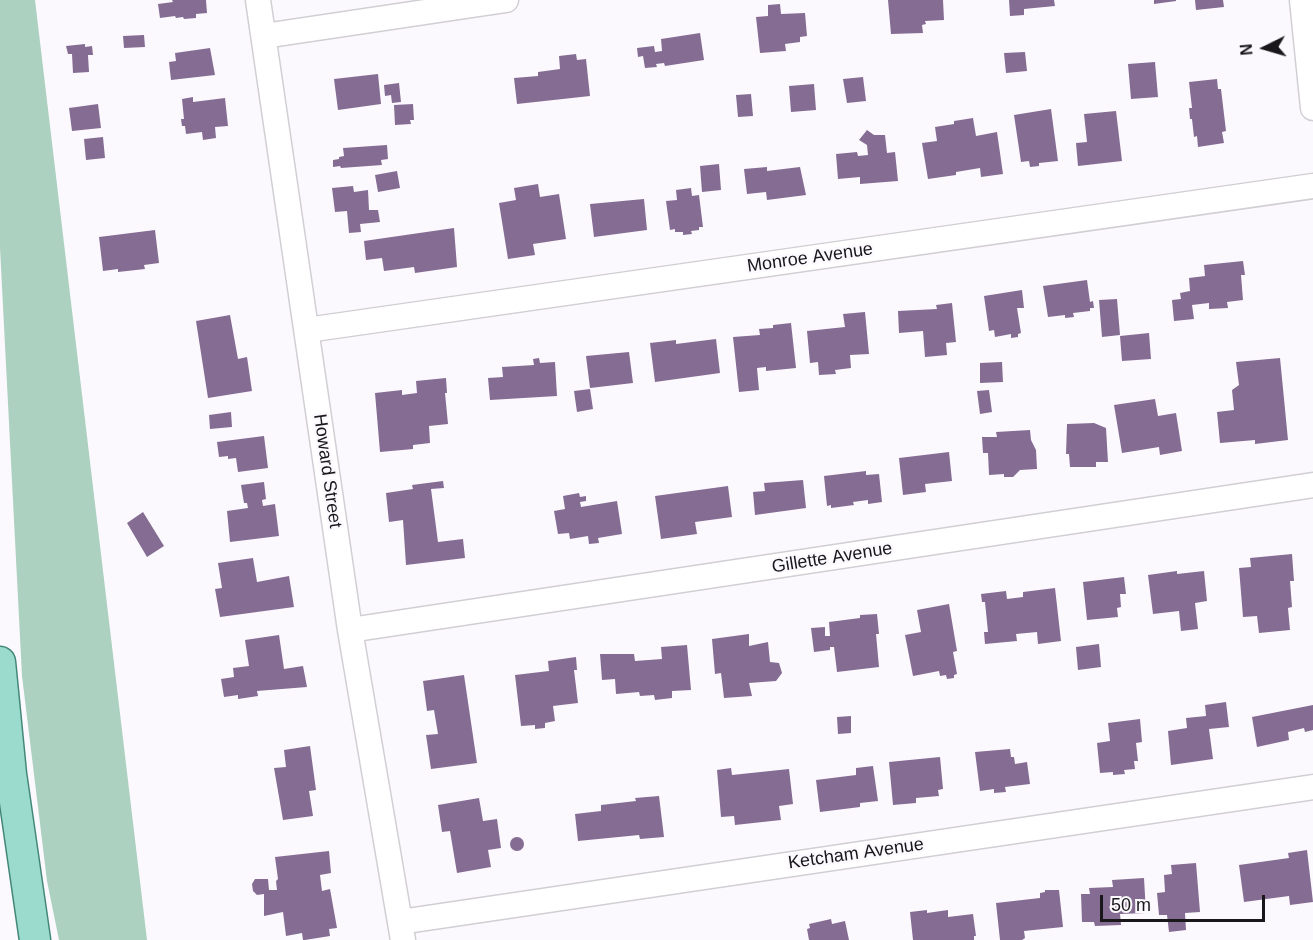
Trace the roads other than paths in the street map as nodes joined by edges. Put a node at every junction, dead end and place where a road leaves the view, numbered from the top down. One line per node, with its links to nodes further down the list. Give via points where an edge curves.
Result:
1 (258, 0): 4 (street, Howard Street)
2 (506, 0): 4 (street)
3 (1302, 0): 5 (street)
4 (264, 36): 7 (street, Howard Street)
5 (1313, 108)
6 (1313, 186): 7 (street, Monroe Avenue)
7 (307, 330): 9 (street, Howard Street)
8 (1313, 485): 9 (street, Gillette Avenue)
9 (350, 630): 12 (street, Howard Street)
10 (0, 662): 13 (main road, via 11,774)
11 (1313, 787): 12 (street, Ketcham Avenue)
12 (401, 931)
13 (35, 940)

